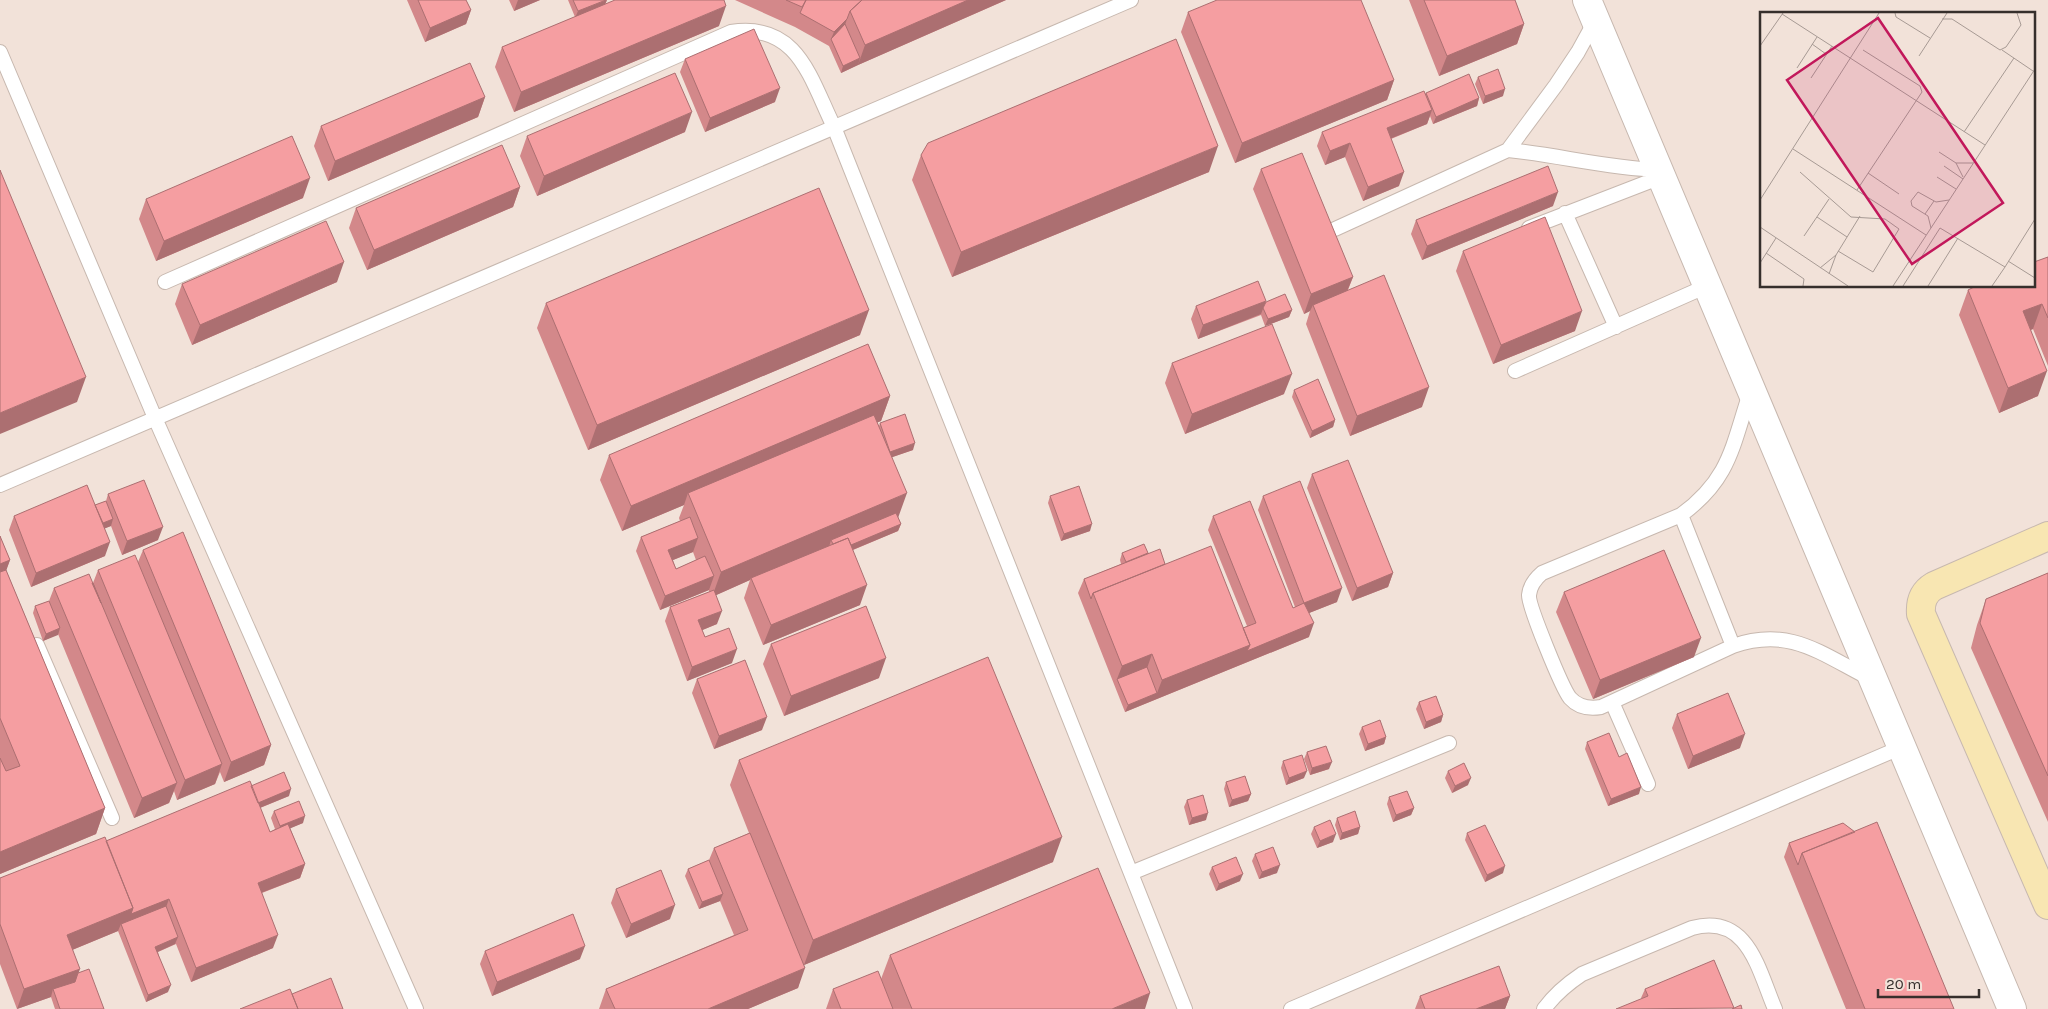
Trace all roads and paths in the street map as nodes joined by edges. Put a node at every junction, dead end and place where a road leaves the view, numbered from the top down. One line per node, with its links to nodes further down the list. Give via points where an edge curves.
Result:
1 (1130, 0): 4 (lane)
2 (1591, 10): 5 (lane, via 1578,52); 6 (street)
3 (0, 52): 15 (lane)
4 (834, 127): 10 (lane, via 806,68 785,42 760,31 731,32); 15 (lane); 27 (lane)
5 (1508, 150): 6 (lane); 8 (lane)
6 (1659, 173): 7 (lane); 11 (street)
7 (1566, 213): 9 (lane); 12 (lane)
8 (1335, 229)
9 (1521, 232)
10 (165, 282)
11 (1707, 286): 12 (lane); 14 (street)
12 (1616, 326): 13 (lane)
13 (1515, 371)
14 (1751, 390): 17 (lane, via 1724,468 1703,497); 21 (street)
15 (155, 418): 16 (lane); 29 (lane)
16 (0, 485)
17 (1681, 515): 20 (lane); 22 (lane, via 1542,573 1531,585 1528,601 1565,691 1576,704 1584,707 1601,707)
18 (2048, 536): 28 (main road, via 1934,586 1925,594 1920,607)
19 (31, 632): 26 (lane)
20 (1732, 646): 21 (lane, via 1749,640 1784,639 1817,650); 22 (lane)
21 (1873, 680): 24 (street)
22 (1612, 702): 25 (lane)
23 (1448, 743): 27 (lane)
24 (1902, 747): 31 (lane); 34 (street)
25 (1648, 784)
26 (112, 818)
27 (1132, 873): 30 (lane)
28 (2048, 905)
29 (416, 1009)
30 (1186, 1009)
31 (1291, 1009)
32 (1544, 1009): 33 (lane, via 1568,983 1582,974 1705,924 1732,930 1743,939)
33 (1775, 1009)
34 (2012, 1009)

